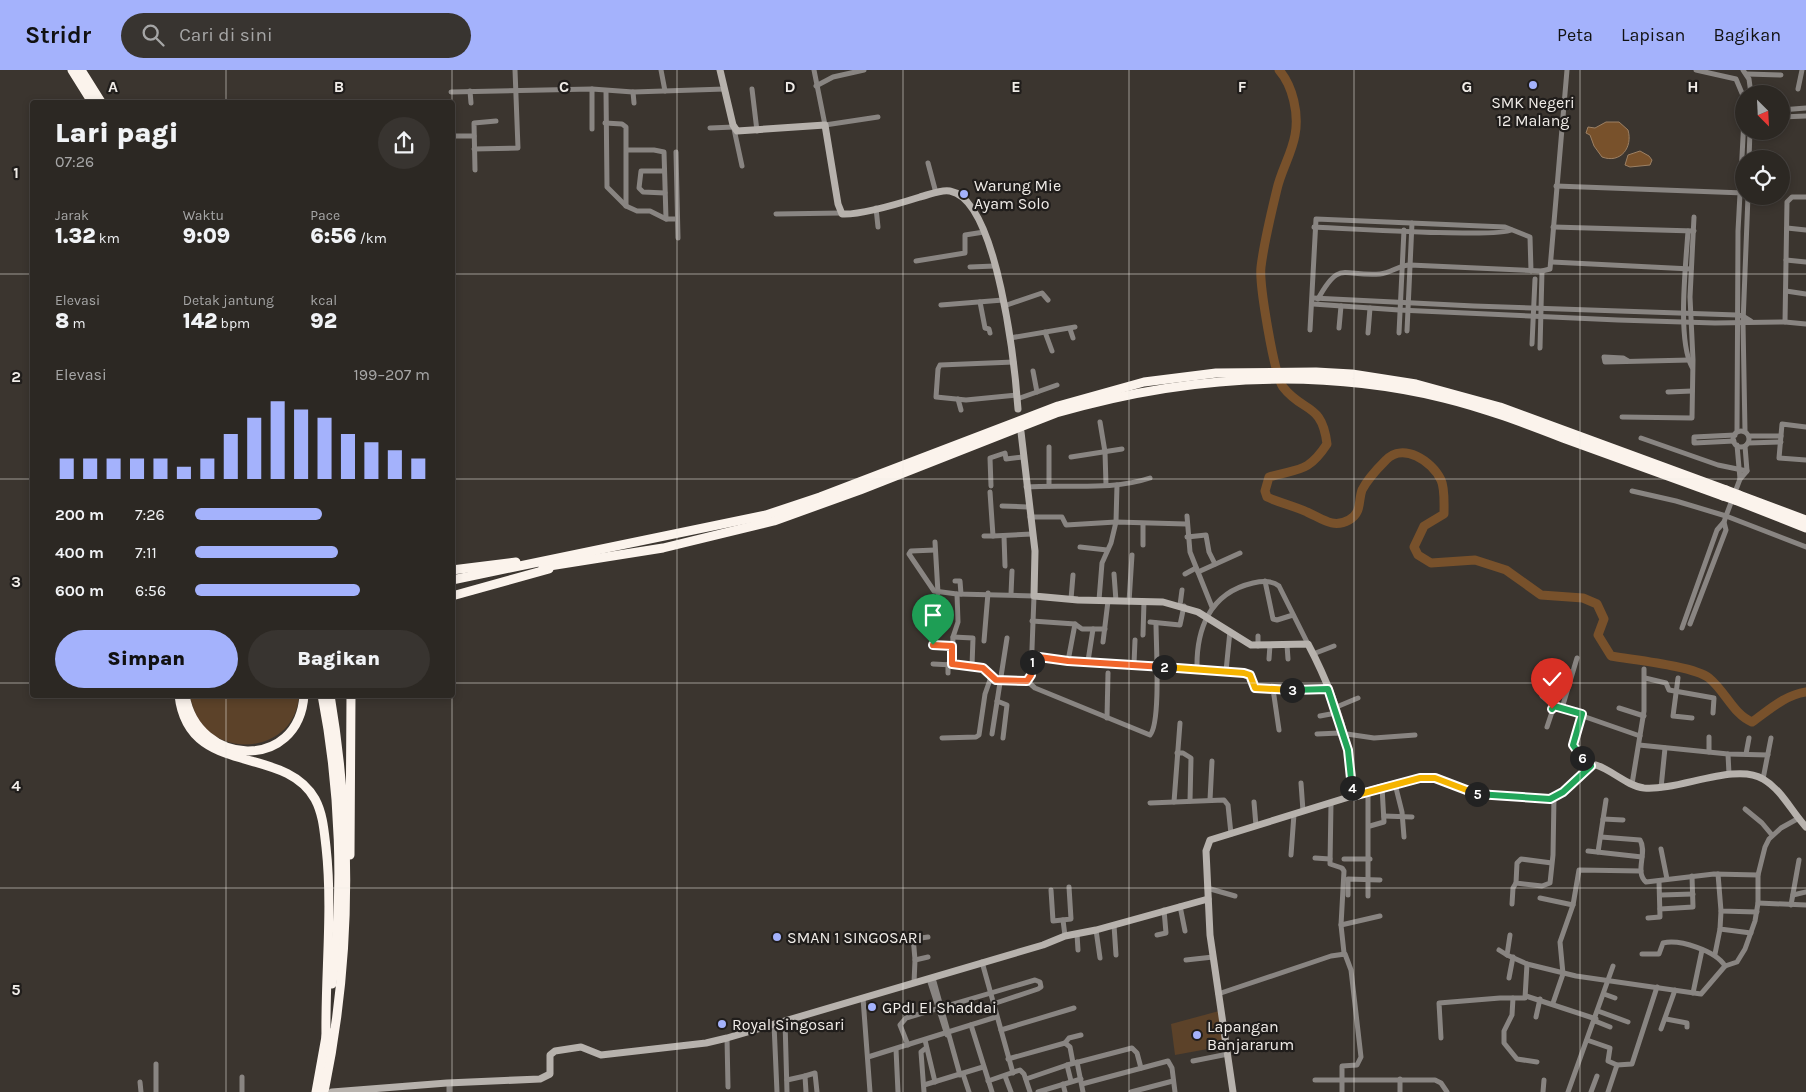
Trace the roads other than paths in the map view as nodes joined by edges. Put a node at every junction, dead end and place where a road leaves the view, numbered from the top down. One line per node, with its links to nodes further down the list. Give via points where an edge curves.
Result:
1 (72, 70): 28 (highway)
2 (81, 70): 29 (highway)
3 (515, 70): 22 (street)
4 (661, 70): 25 (street)
5 (720, 70): 19 (street)
6 (814, 70): 17 (street)
7 (864, 70): 17 (street, via 833,77)
8 (1567, 70): 54 (street)
9 (1696, 70): 11 (street)
10 (1802, 70): 21 (street)
11 (1711, 71): 12 (street)
12 (1719, 72): 15 (street, via 1736,78)
13 (1745, 72): 14 (street); 16 (street)
14 (1781, 75)
15 (1739, 85)
16 (1749, 85)
17 (816, 86): 39 (street)
18 (592, 89): 22 (street); 24 (street); 42 (street)
19 (725, 89): 25 (street); 41 (street)
20 (752, 89): 43 (street)
21 (1798, 89)
22 (517, 90): 23 (street); 46 (street, via 518,148)
23 (470, 91): 26 (street); 30 (street)
24 (606, 91): 27 (street); 38 (street)
25 (665, 91): 27 (street)
26 (452, 92)
27 (633, 92): 31 (street)
28 (91, 100)
29 (100, 100)
30 (471, 103)
31 (634, 103)
32 (1806, 108): 33 (street)
33 (1790, 109)
34 (1806, 116): 36 (street)
35 (878, 117): 39 (street)
36 (1790, 117)
37 (496, 120): 45 (street, via 476,121)
38 (605, 123): 47 (street, via 626,127); 61 (street, via 606,186)
39 (825, 125): 43 (street); 63 (street)
40 (710, 128): 41 (street)
41 (734, 128): 43 (street, via 741,132); 51 (street)
42 (592, 129)
43 (757, 130)
44 (455, 136): 45 (street)
45 (474, 136): 46 (street)
46 (474, 149): 53 (street)
47 (628, 150): 52 (street, via 663,151); 61 (street)
48 (676, 152): 50 (street)
49 (928, 163): 57 (street)
50 (676, 166): 52 (street); 67 (street)
51 (742, 166)
52 (665, 169): 56 (street); 56 (street, via 641,171 639,188 643,192)
53 (475, 170)
54 (1556, 186): 55 (street); 71 (street)
55 (1735, 192)
56 (665, 193): 66 (street)
57 (936, 193): 62 (street); 78 (street, via 949,191 959,195 973,211)
58 (1806, 197): 72 (street, via 1788,200)
59 (1741, 205): 109 (street)
60 (1748, 205): 112 (street)
61 (626, 206): 66 (street)
62 (876, 208): 63 (street); 70 (street)
63 (842, 213): 64 (street)
64 (776, 214)
65 (1694, 217): 77 (street)
66 (666, 219): 67 (street)
67 (677, 219): 79 (street)
68 (1412, 222): 69 (street, via 1316,219); 74 (street); 75 (street, via 1495,226)
69 (1314, 226): 73 (street); 95 (street)
70 (878, 227)
71 (1552, 228): 77 (street); 82 (street)
72 (1787, 228): 76 (street); 80 (street)
73 (1404, 230): 74 (street); 84 (street)
74 (1412, 230): 75 (street, via 1500,233); 85 (street)
75 (1510, 230): 89 (street, via 1530,237)
76 (1806, 230)
77 (1691, 231): 88 (street)
78 (984, 232): 81 (street, via 965,235 965,253); 86 (street)
79 (678, 238)
80 (1786, 260): 83 (street); 92 (street)
81 (916, 261)
82 (1552, 262): 88 (street); 90 (street, via 1550,269)
83 (1806, 262)
84 (1402, 265): 85 (street); 95 (street, via 1381,274 1335,274); 97 (street)
85 (1410, 265): 89 (street); 99 (street)
86 (995, 266): 87 (street); 98 (street)
87 (970, 267)
88 (1688, 269): 108 (street)
89 (1531, 271): 90 (street)
90 (1542, 271): 104 (street)
91 (1535, 278): 102 (street)
92 (1786, 291): 93 (street); 116 (street)
93 (1806, 294)
94 (1048, 300): 98 (street, via 1042,293)
95 (1314, 300): 97 (street); 101 (street); 120 (street)
96 (980, 302): 98 (street); 100 (street); 123 (street, via 985,328)
97 (1400, 302): 99 (street); 105 (street)
98 (1003, 303): 126 (street)
99 (1409, 303): 102 (street); 106 (street)
100 (941, 305)
101 (1341, 306): 103 (street); 119 (street)
102 (1533, 307): 104 (street); 110 (street)
103 (1370, 308): 105 (street); 125 (street)
104 (1542, 308): 107 (street); 111 (street)
105 (1399, 310): 106 (street); 124 (street)
106 (1408, 310): 110 (street); 121 (street)
107 (1570, 310): 108 (street); 113 (street)
108 (1688, 314): 109 (street); 115 (street)
109 (1737, 315): 112 (street); 117 (street)
110 (1533, 316): 111 (street); 128 (street)
111 (1542, 316): 113 (street); 129 (street)
112 (1743, 316): 114 (street); 117 (street)
113 (1569, 317): 115 (street)
114 (1751, 321): 116 (street); 117 (street)
115 (1687, 322): 117 (street); 131 (street)
116 (1785, 322): 118 (street)
117 (1740, 323): 148 (street); 149 (street)
118 (1806, 324)
119 (1339, 328)
120 (1310, 330)
121 (1407, 331)
122 (1045, 332): 126 (street); 127 (street, via 1072,328); 130 (street)
123 (990, 333)
124 (1399, 333)
125 (1368, 334)
126 (1010, 338): 133 (street)
127 (1073, 338)
128 (1532, 344)
129 (1540, 348)
130 (1052, 350)
131 (1691, 360): 132 (street); 137 (street)
132 (1628, 361)
133 (1014, 362): 140 (street); 141 (street, via 939,366 937,398)
134 (1034, 372): 138 (street)
135 (1243, 376): 173 (highway, bridge, via 1384,378 1446,391 1500,407); 198 (highway, via 1150,390 1056,413 774,521 663,548); 198 (highway, via 1153,381 1099,393 1023,418 793,506)
136 (1057, 385): 138 (street)
137 (1692, 391): 139 (street); 144 (street, via 1692,418)
138 (1037, 392): 140 (street)
139 (1668, 392)
140 (1017, 397): 141 (street); 142 (street)
141 (958, 399): 143 (street)
142 (1018, 409)
143 (961, 410)
144 (1622, 417)
145 (1100, 422): 157 (street)
146 (1806, 426): 151 (street, via 1782,424)
147 (1021, 432): 159 (street)
148 (1736, 433): 149 (street); 152 (street, via 1694,437); 153 (street)
149 (1747, 434): 151 (street); 154 (street)
150 (1641, 438): 158 (street)
151 (1781, 439): 154 (street); 161 (street, via 1779,458)
152 (1694, 443): 153 (street); 158 (street)
153 (1735, 443): 154 (street); 162 (street)
154 (1747, 444): 163 (street)
155 (1049, 447): 169 (street)
156 (1122, 449): 157 (street)
157 (1105, 452): 160 (street); 166 (street)
158 (1690, 455): 162 (street)
159 (1023, 457): 168 (street, via 1006,458 1005,453 990,458); 170 (street)
160 (1071, 457)
161 (1806, 460)
162 (1738, 470): 163 (street); 165 (street)
163 (1747, 471): 165 (street)
164 (1150, 478): 167 (street)
165 (1740, 479): 177 (street)
166 (1106, 485): 167 (street); 169 (street)
167 (1117, 485): 180 (street)
168 (991, 486)
169 (1049, 486): 170 (street)
170 (1026, 487): 175 (street)
171 (1632, 491): 177 (street)
172 (990, 492): 187 (street)
173 (1737, 498): 179 (highway); 184 (highway)
174 (1002, 506): 175 (street)
175 (1028, 507): 178 (street)
176 (1187, 516): 183 (street)
177 (1726, 516): 181 (street); 193 (street)
178 (1029, 517): 180 (street, via 1062,517 1066,525); 185 (street)
179 (1806, 520)
180 (1116, 522): 182 (street); 195 (street)
181 (1724, 522): 206 (street, via 1719,526); 208 (street, via 1726,530)
182 (1143, 524): 183 (street); 191 (street)
183 (1186, 524): 189 (street)
184 (1806, 528)
185 (1032, 534): 188 (street); 219 (street)
186 (984, 536): 187 (street)
187 (993, 536): 188 (street)
188 (1004, 536): 200 (street)
189 (1188, 537): 199 (street, via 1206,535); 202 (street)
190 (935, 542): 194 (street)
191 (1144, 545)
192 (1080, 547): 195 (street)
193 (1806, 547)
194 (935, 550): 214 (street); 214 (street, via 911,550 909,554 931,589)
195 (1106, 550): 221 (street, via 1101,567)
196 (1240, 553): 199 (street)
197 (1132, 555): 225 (street)
198 (571, 558): 201 (highway); 209 (highway); 212 (highway); 218 (highway)
199 (1215, 564): 202 (street)
200 (1005, 566)
201 (455, 570)
202 (1197, 570): 205 (street); 227 (street)
203 (1012, 571): 217 (street)
204 (1114, 574): 223 (street)
205 (1185, 574)
206 (1701, 574): 208 (street); 235 (street)
207 (1073, 576): 220 (street)
208 (1707, 577): 234 (street)
209 (455, 579)
210 (955, 581): 216 (street, via 960,581)
211 (1265, 581): 227 (street, via 1237,589); 228 (street, via 1279,586); 228 (street, via 1273,619)
212 (455, 585)
213 (1182, 590): 226 (street)
214 (938, 593): 216 (street)
215 (988, 593): 216 (street); 217 (street); 244 (street)
216 (959, 594): 241 (street, via 958,622)
217 (1011, 594): 219 (street)
218 (455, 595)
219 (1034, 596): 220 (street); 230 (street)
220 (1071, 599): 221 (street)
221 (1099, 600): 222 (street)
222 (1108, 601): 223 (street); 237 (street)
223 (1116, 601): 225 (street)
224 (1144, 601): 225 (street); 226 (street); 239 (street)
225 (1129, 602)
226 (1182, 606): 229 (street); 232 (street, via 1180,625)
227 (1212, 606): 229 (street)
228 (1293, 614): 246 (street)
229 (1206, 616): 238 (street); 267 (street, via 1197,646)
230 (1032, 621): 233 (street); 254 (street)
231 (1150, 622): 232 (street)
232 (1156, 623): 265 (street)
233 (1075, 624): 236 (street); 258 (street)
234 (1690, 624)
235 (1682, 628)
236 (1093, 629): 237 (street); 259 (street)
237 (1105, 629): 245 (street)
238 (1230, 631): 250 (street); 268 (street)
239 (1143, 635)
240 (1258, 636): 250 (street)
241 (953, 637): 249 (street); 264 (street, via 973,638)
242 (1008, 638): 275 (street)
243 (1135, 640): 262 (street)
244 (984, 642)
245 (1103, 642)
246 (1308, 644): 248 (street); 253 (street)
247 (933, 645): 249 (street)
248 (1287, 645): 251 (street); 257 (street)
249 (952, 646): 261 (street)
250 (1258, 646): 251 (street)
251 (1270, 646): 256 (street)
252 (1334, 646): 253 (street)
253 (1313, 654): 278 (street)
254 (1032, 656): 258 (street); 276 (street, via 1031,675)
255 (1577, 658): 269 (street)
256 (1270, 659)
257 (1288, 659)
258 (1068, 661): 259 (street)
259 (1088, 661): 262 (street)
260 (933, 664): 261 (street)
261 (950, 664): 264 (street); 270 (street)
262 (1134, 664): 265 (street)
263 (1540, 664): 269 (street)
264 (972, 666): 272 (street, via 984,669)
265 (1156, 666): 267 (street); 297 (street, via 1154,730 1150,736)
266 (1644, 668): 273 (street)
267 (1197, 670): 268 (street)
268 (1226, 671): 277 (street, via 1248,674 1255,688)
269 (1571, 672): 290 (street)
270 (948, 673)
271 (1108, 673): 297 (street)
272 (991, 677): 275 (street); 308 (street, via 979,735)
273 (1645, 678): 279 (street, via 1666,683 1669,690); 296 (street)
274 (1678, 678): 279 (street)
275 (1000, 680): 276 (street); 288 (street)
276 (1027, 681): 297 (street, via 1035,688)
277 (1273, 689): 278 (street); 301 (street)
278 (1328, 689): 292 (street)
279 (1675, 692): 293 (street, via 1714,698); 298 (street, via 1673,716)
280 (1542, 696): 289 (street)
281 (180, 698): 463 (highway, via 185,718 204,742 223,754 288,774 306,786 318,806 328,866)
282 (186, 698): 283 (highway, via 190,714 204,734 224,748 253,752 270,747 288,734 299,716)
283 (303, 698)
284 (322, 698): 463 (highway, via 333,777 338,859 337,924)
285 (330, 698): 386 (highway, via 340,773)
286 (351, 698): 386 (highway, via 351,831)
287 (1358, 698): 292 (street)
288 (998, 701): 302 (street); 309 (street, via 1007,705)
289 (1554, 706): 290 (street); 300 (street)
290 (1562, 708): 294 (street)
291 (1619, 708): 296 (street)
292 (1335, 711): 295 (street); 304 (street)
293 (1713, 713)
294 (1582, 714): 306 (street); 320 (street, via 1573,745)
295 (1320, 716)
296 (1644, 716): 306 (street)
297 (1108, 718)
298 (1692, 718)
299 (1180, 723): 315 (street)
300 (1547, 727)
301 (1279, 730)
302 (992, 734)
303 (1317, 734): 304 (street)
304 (1344, 734): 305 (street, via 1374,738); 329 (street)
305 (1416, 735)
306 (1640, 736): 312 (street)
307 (1709, 737): 314 (street)
308 (942, 738)
309 (1003, 738)
310 (1749, 738): 317 (street)
311 (1771, 738): 318 (street)
312 (1638, 745): 313 (street); 325 (street)
313 (1665, 748): 314 (street); 327 (street)
314 (1709, 752): 316 (street)
315 (1177, 753): 333 (street, via 1191,758); 334 (street)
316 (1728, 754): 317 (street); 321 (street)
317 (1746, 754): 318 (street)
318 (1768, 754): 322 (street)
319 (1212, 761): 331 (street)
320 (1589, 768): 325 (street, via 1604,767); 330 (street)
321 (1729, 774): 322 (street, via 1751,773); 327 (street)
322 (1763, 779): 344 (street, via 1782,795)
323 (1301, 783): 339 (street)
324 (1395, 784): 326 (street); 330 (street, via 1431,778 1479,794 1544,800); 341 (street)
325 (1632, 784): 327 (street)
326 (1382, 787): 328 (street); 342 (street)
327 (1661, 788)
328 (1368, 792): 329 (street); 348 (street)
329 (1353, 796): 337 (street)
330 (1554, 797): 363 (street)
331 (1210, 800): 333 (street); 350 (street, via 1227,802)
332 (1606, 800): 345 (street)
333 (1190, 801): 334 (street)
334 (1174, 802): 336 (street)
335 (1254, 802): 347 (street)
336 (1150, 803)
337 (1331, 803): 339 (street); 361 (street)
338 (1745, 809): 351 (street)
339 (1303, 811): 340 (street)
340 (1294, 814): 347 (street); 357 (street)
341 (1402, 815): 342 (street); 343 (street); 352 (street)
342 (1384, 816): 348 (street, via 1384,822)
343 (1412, 818)
344 (1799, 818): 349 (street); 351 (street)
345 (1603, 819): 346 (street); 353 (street)
346 (1623, 820)
347 (1256, 826): 350 (street)
348 (1370, 826): 360 (street)
349 (1806, 827)
350 (1231, 834): 375 (street, via 1208,843)
351 (1772, 835): 367 (street, via 1765,847)
352 (1404, 837)
353 (1601, 837): 356 (street); 358 (street, via 1640,840)
354 (1661, 849): 371 (street)
355 (1588, 851): 356 (street)
356 (1598, 852): 358 (street)
357 (1291, 854)
358 (1642, 857): 365 (street)
359 (1315, 858): 361 (street)
360 (1370, 858): 362 (street); 369 (street)
361 (1330, 859): 401 (street, via 1332,866 1344,871)
362 (1344, 859)
363 (1552, 859): 373 (street, via 1521,859 1517,863); 373 (street, via 1547,886)
364 (1799, 860): 381 (street)
365 (1641, 871): 372 (street, via 1644,882); 389 (street, via 1579,870)
366 (1718, 874): 367 (street); 368 (street); 395 (street)
367 (1758, 875): 387 (street)
368 (1692, 876): 371 (street); 379 (street)
369 (1370, 879): 370 (street); 380 (street, via 1348,879); 383 (street)
370 (1380, 880)
371 (1667, 880): 372 (street)
372 (1659, 881): 393 (street)
373 (1516, 883): 388 (street, via 1512,888)
374 (1069, 887): 399 (street, via 1071,918)
375 (1208, 888): 382 (street); 385 (street)
376 (1051, 890): 399 (street, via 1053,922)
377 (1806, 892): 381 (street)
378 (1661, 894): 379 (street)
379 (1693, 894): 393 (street, via 1693,907)
380 (1348, 895)
381 (1793, 895): 390 (street)
382 (1235, 896)
383 (1368, 896)
384 (1540, 898): 389 (street)
385 (1208, 899): 392 (street); 420 (street)
386 (346, 903): 508 (highway, via 340,986)
387 (1758, 903): 390 (street); 396 (street)
388 (1512, 904)
389 (1573, 905): 428 (street, via 1560,942)
390 (1791, 905): 391 (street)
391 (1806, 905)
392 (1180, 906): 394 (street); 404 (street)
393 (1660, 909): 398 (street, via 1660,918)
394 (1164, 910): 400 (street); 407 (street, via 1166,934)
395 (1721, 911): 396 (street); 402 (street)
396 (1757, 912): 405 (street)
397 (1380, 916): 401 (street)
398 (1648, 918)
399 (1063, 920): 410 (street)
400 (1114, 925): 403 (street); 417 (street)
401 (1341, 925): 414 (street)
402 (1720, 929): 405 (street); 416 (street)
403 (1096, 930): 406 (street); 421 (street)
404 (1185, 931)
405 (1751, 933): 427 (street, via 1738,960)
406 (1077, 934): 410 (street); 411 (street)
407 (1157, 935)
408 (1510, 935): 418 (street)
409 (928, 936): 422 (street, via 913,938)
410 (1065, 936): 424 (street)
411 (1078, 950)
412 (1499, 950): 418 (street)
413 (1702, 950): 415 (street, via 1667,942 1659,954); 416 (street); 435 (street)
414 (1344, 954): 436 (street); 494 (street, via 1351,970 1361,1057 1357,1065 1342,1066)
415 (1642, 954)
416 (1715, 954): 427 (street)
417 (1116, 955)
418 (1510, 956): 425 (street); 430 (street)
419 (928, 957): 422 (street)
420 (1213, 957): 423 (street); 436 (street)
421 (1100, 958)
422 (915, 960): 432 (street)
423 (1186, 960)
424 (982, 962): 429 (street); 438 (street)
425 (1527, 964): 428 (street); 439 (street)
426 (1613, 966): 431 (street)
427 (1725, 966): 435 (street, via 1702,994)
428 (1563, 974): 431 (street); 444 (street)
429 (931, 978): 432 (street); 446 (street)
430 (1509, 978)
431 (1608, 982): 433 (street); 437 (street)
432 (914, 983): 440 (street)
433 (1656, 987): 434 (street); 479 (street, via 1633,1062)
434 (1676, 990): 435 (street); 451 (street)
435 (1693, 993)
436 (1218, 994): 472 (street)
437 (1604, 994): 442 (street); 448 (street)
438 (991, 995): 445 (street); 445 (street, via 1035,980 1041,985 1034,991); 446 (street)
439 (1526, 996): 441 (street); 443 (street)
440 (863, 998): 453 (street); 473 (street)
441 (1513, 998): 465 (street, via 1439,1003); 476 (street, via 1504,1043 1517,1059)
442 (1615, 998)
443 (1540, 999): 444 (street); 450 (street)
444 (1553, 1003): 452 (street)
445 (993, 1004): 449 (street)
446 (940, 1008): 461 (street); 469 (street, via 901,1021)
447 (1074, 1008): 460 (street)
448 (1598, 1011): 452 (street); 454 (street)
449 (996, 1017): 456 (street); 460 (street)
450 (1536, 1017)
451 (1666, 1019): 458 (street, via 1687,1023); 459 (street)
452 (1595, 1020): 457 (street); 467 (street)
453 (785, 1021): 455 (street); 490 (street)
454 (1628, 1022)
455 (774, 1024): 464 (street); 511 (street)
456 (971, 1025): 461 (street); 480 (street)
457 (1610, 1027)
458 (1687, 1027)
459 (1661, 1029)
460 (1000, 1030): 474 (street)
461 (948, 1034): 466 (street); 483 (street)
462 (1081, 1035): 468 (street, via 1069,1038)
463 (326, 1037): 507 (highway)
464 (727, 1038): 500 (street, via 601,1055 584,1048 555,1051 550,1055 551,1073 543,1078); 503 (street)
465 (1441, 1038)
466 (925, 1040): 469 (street); 470 (street)
467 (1587, 1040): 479 (street, via 1609,1048 1608,1060); 532 (street)
468 (1065, 1043): 474 (street); 478 (street, via 1070,1047)
469 (908, 1045): 471 (street)
470 (926, 1048): 498 (street); 502 (street, via 921,1051)
471 (896, 1049): 473 (street); 516 (street)
472 (1228, 1054): 475 (street); 527 (street)
473 (868, 1057): 515 (street)
474 (1008, 1059): 482 (street)
475 (1193, 1061)
476 (1537, 1062)
477 (156, 1064): 505 (street)
478 (1072, 1064): 481 (street, via 1133,1048); 488 (street); 496 (street); 499 (street)
479 (1617, 1065): 534 (street)
480 (983, 1067): 483 (street); 491 (street)
481 (1141, 1068): 492 (street, via 1169,1061); 496 (street)
482 (1013, 1073): 485 (street); 488 (street, via 1022,1071)
483 (962, 1074): 498 (street); 518 (street)
484 (805, 1076): 490 (street); 513 (street); 514 (street, via 815,1073)
485 (1005, 1076): 491 (street); 520 (street)
486 (1596, 1076): 533 (street)
487 (242, 1077): 506 (street)
488 (1026, 1079): 521 (street)
489 (1400, 1079): 494 (street); 529 (street); 530 (street, via 1437,1080)
490 (787, 1080): 512 (street)
491 (988, 1080): 519 (street)
492 (1173, 1080): 525 (street); 526 (street)
493 (1315, 1080): 494 (street)
494 (1342, 1080): 528 (street)
495 (1544, 1080): 531 (street)
496 (1082, 1081): 499 (street); 524 (street)
497 (140, 1082): 504 (street)
498 (935, 1082): 502 (street)
499 (1071, 1082): 501 (street)
500 (449, 1083): 509 (street); 510 (street)
501 (1063, 1084): 522 (street); 523 (street)
502 (924, 1085): 517 (street)
503 (728, 1087)
504 (140, 1092)
505 (156, 1092)
506 (242, 1092)
507 (316, 1092)
508 (324, 1092)
509 (332, 1092)
510 (449, 1092)
511 (777, 1092)
512 (787, 1092)
513 (806, 1092)
514 (817, 1092)
515 (870, 1092)
516 (898, 1092)
517 (924, 1092)
518 (968, 1092)
519 (992, 1092)
520 (1011, 1092)
521 (1030, 1092)
522 (1038, 1092)
523 (1064, 1092)
524 (1083, 1092)
525 (1131, 1092)
526 (1175, 1092)
527 (1233, 1092)
528 (1342, 1092)
529 (1400, 1092)
530 (1447, 1092)
531 (1544, 1092)
532 (1568, 1092)
533 (1591, 1092)
534 (1608, 1092)

